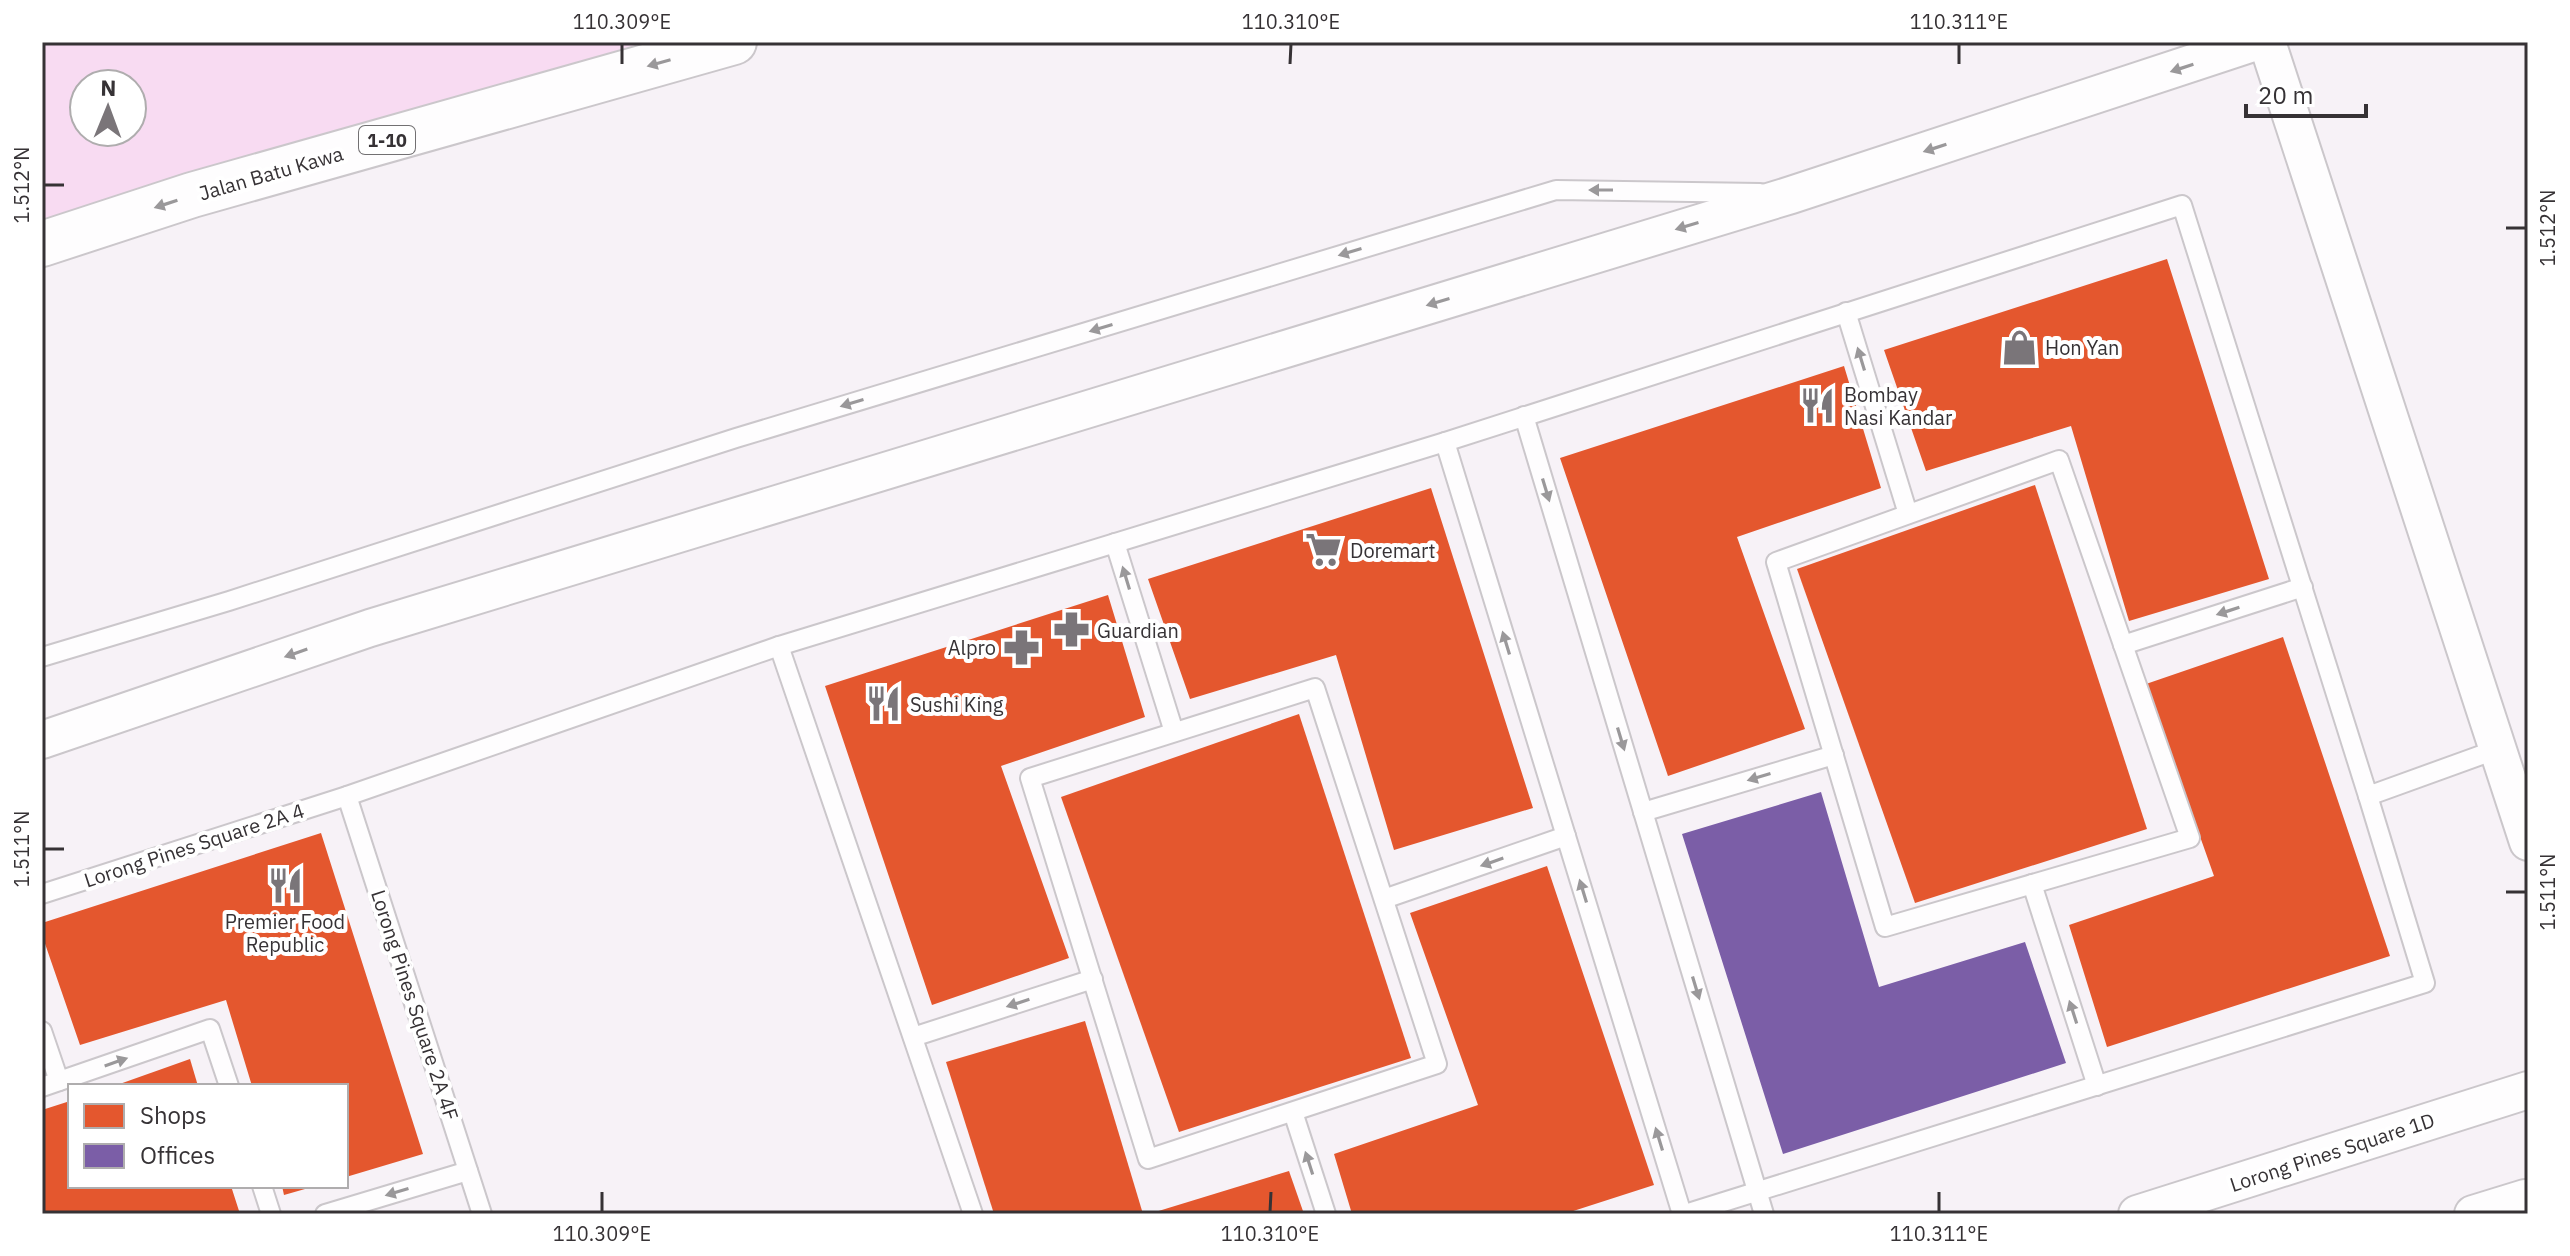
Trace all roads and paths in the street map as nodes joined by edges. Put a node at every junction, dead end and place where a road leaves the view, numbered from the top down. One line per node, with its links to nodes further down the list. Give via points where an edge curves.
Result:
1 (734, 42): 5 (highway, Jalan Batu Kawa / 1-10, one-way to 5, via 192,195)
2 (2256, 42): 4 (street, one-way to 4)
3 (2267, 42): 17 (street)
4 (1791, 195): 14 (lane, one-way to 14, via 1556,190 736,438); 16 (street, one-way to 16, via 370,628)
5 (42, 244)
6 (1846, 312): 7 (lane, Lorong Pines Square 2A 4); 9 (lane, one-way to 6); 11 (lane, Lorong Pines Square 2A 4, via 2182,205)
7 (1524, 416): 8 (lane, Lorong Pines Square 2A 4); 21 (lane, one-way to 21)
8 (1445, 442): 10 (lane, Lorong Pines Square 2A 4); 22 (lane, one-way to 8)
9 (1908, 514): 12 (lane, via 2059,460); 18 (lane, via 1776,562)
10 (1115, 543): 13 (lane, Lorong Pines Square 2A 4); 15 (lane, one-way to 10)
11 (2303, 587): 12 (lane, one-way to 12); 20 (lane)
12 (2123, 645): 24 (lane, via 2190,838)
13 (779, 646): 19 (lane, Lorong Pines Square 2A 4); 29 (lane)
14 (42, 657)
15 (1174, 732): 26 (lane, via 1315,688); 27 (lane, via 1030,778)
16 (42, 740)
17 (2498, 749): 20 (lane); 23 (street)
18 (1834, 755): 21 (lane, one-way to 21); 24 (lane, via 1885,927)
19 (347, 796): 25 (lane, Lorong Pines Square 2A 4); 35 (lane, Lorong Pines Square 2A 4F)
20 (2368, 796): 32 (lane, via 2425,983)
21 (1643, 812): 37 (lane, one-way to 37)
22 (1566, 836): 26 (lane, one-way to 26); 45 (lane, one-way to 22)
23 (2528, 842)
24 (2032, 884): 32 (lane, one-way to 24)
25 (42, 894)
26 (1384, 899): 34 (lane, via 1437,1064)
27 (1093, 979): 29 (lane, one-way to 29); 34 (lane, via 1148,1159)
28 (42, 1031): 30 (lane)
29 (913, 1037): 43 (lane)
30 (50, 1084): 31 (lane, one-way to 31, via 210,1029)
31 (228, 1084)
32 (2097, 1086): 37 (lane)
33 (2528, 1090): 38 (street, Lorong Pines Square 1D)
34 (1293, 1112): 44 (lane, one-way to 34)
35 (468, 1171): 41 (lane, one-way to 41); 42 (lane, Lorong Pines Square 2A 4F)
36 (263, 1188): 40 (lane)
37 (1757, 1192): 45 (lane); 46 (lane)
38 (2186, 1206): 47 (street, Lorong Pines Square 1D)
39 (2528, 1208): 48 (street, via 2525,1198)
40 (271, 1214)
41 (325, 1214)
42 (482, 1214)
43 (973, 1214)
44 (1326, 1214)
45 (1684, 1214)
46 (1764, 1214)
47 (2137, 1214)
48 (2473, 1214)

